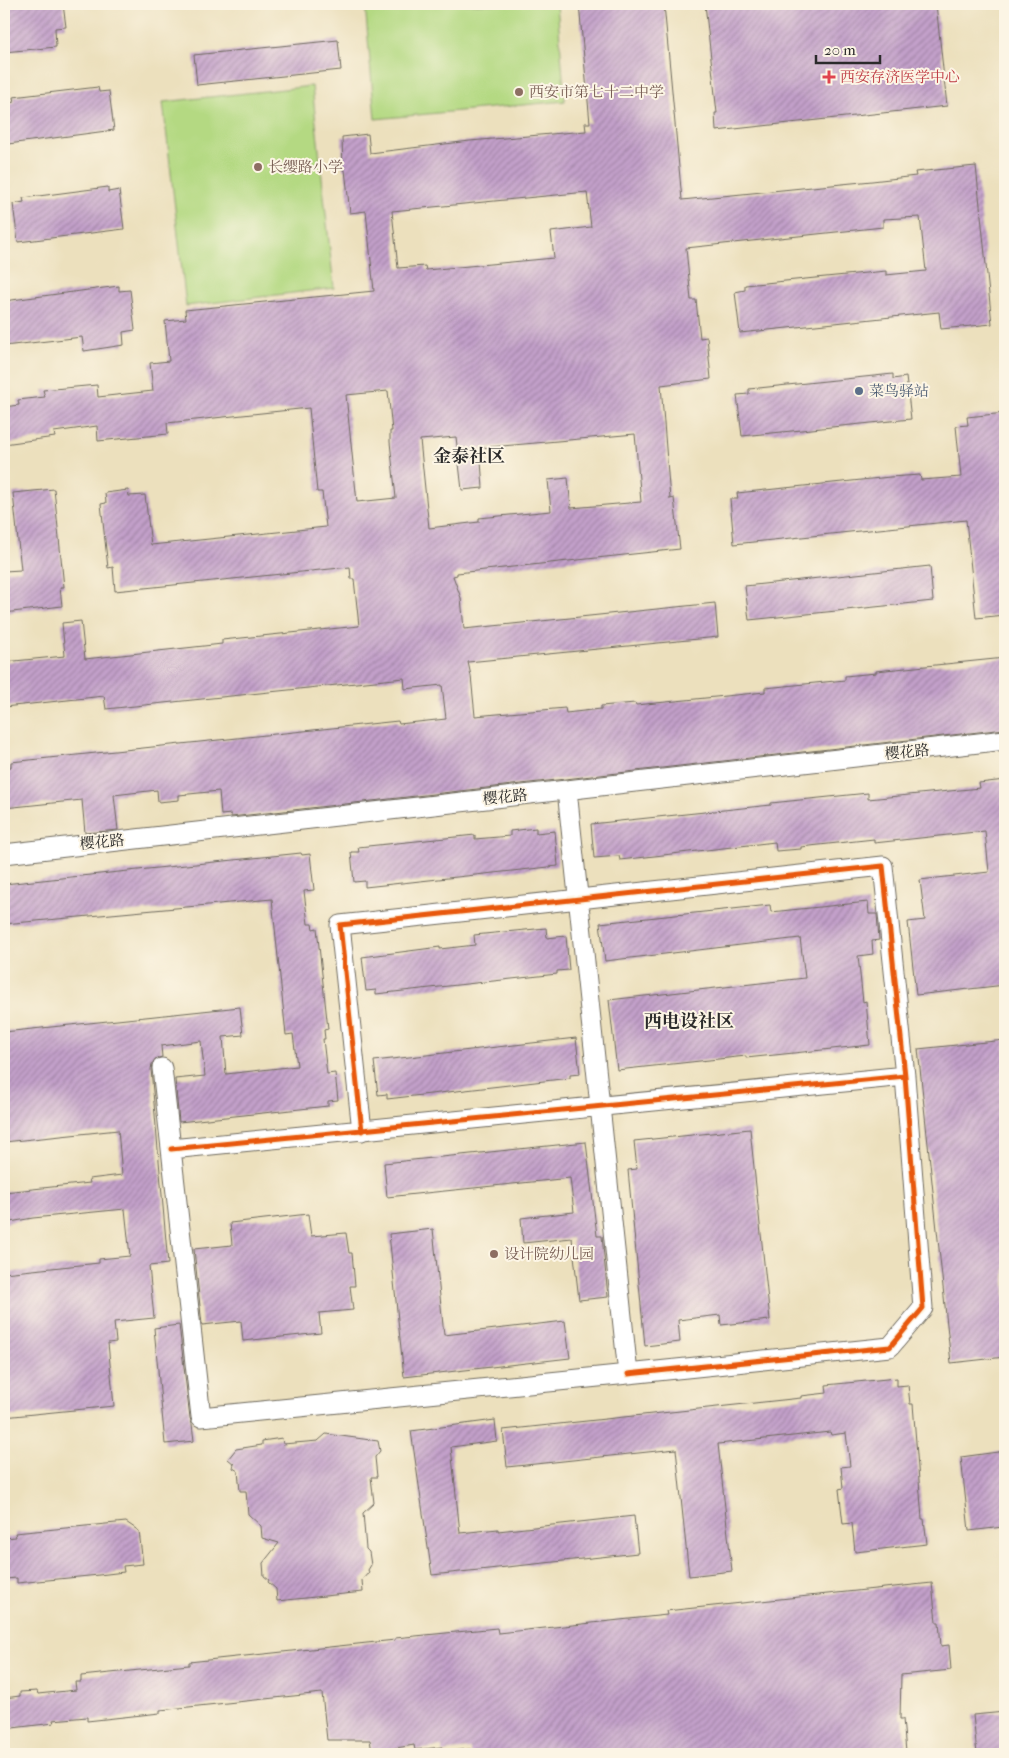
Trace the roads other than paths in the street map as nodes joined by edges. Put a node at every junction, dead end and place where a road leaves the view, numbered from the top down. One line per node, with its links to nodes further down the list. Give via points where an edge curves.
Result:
1 (1005, 740): 2 (street, 樱花路)
2 (567, 790): 3 (street, 樱花路); 4 (street)
3 (4, 854)
4 (579, 898): 6 (street, via 883,866); 7 (street); 8 (street, via 340,925)
5 (162, 1068): 9 (street)
6 (905, 1076): 7 (street); 10 (street, via 923,1308 890,1347)
7 (600, 1107): 8 (street); 10 (street)
8 (362, 1131): 9 (street)
9 (171, 1149): 10 (street, via 201,1418)
10 (628, 1374)

